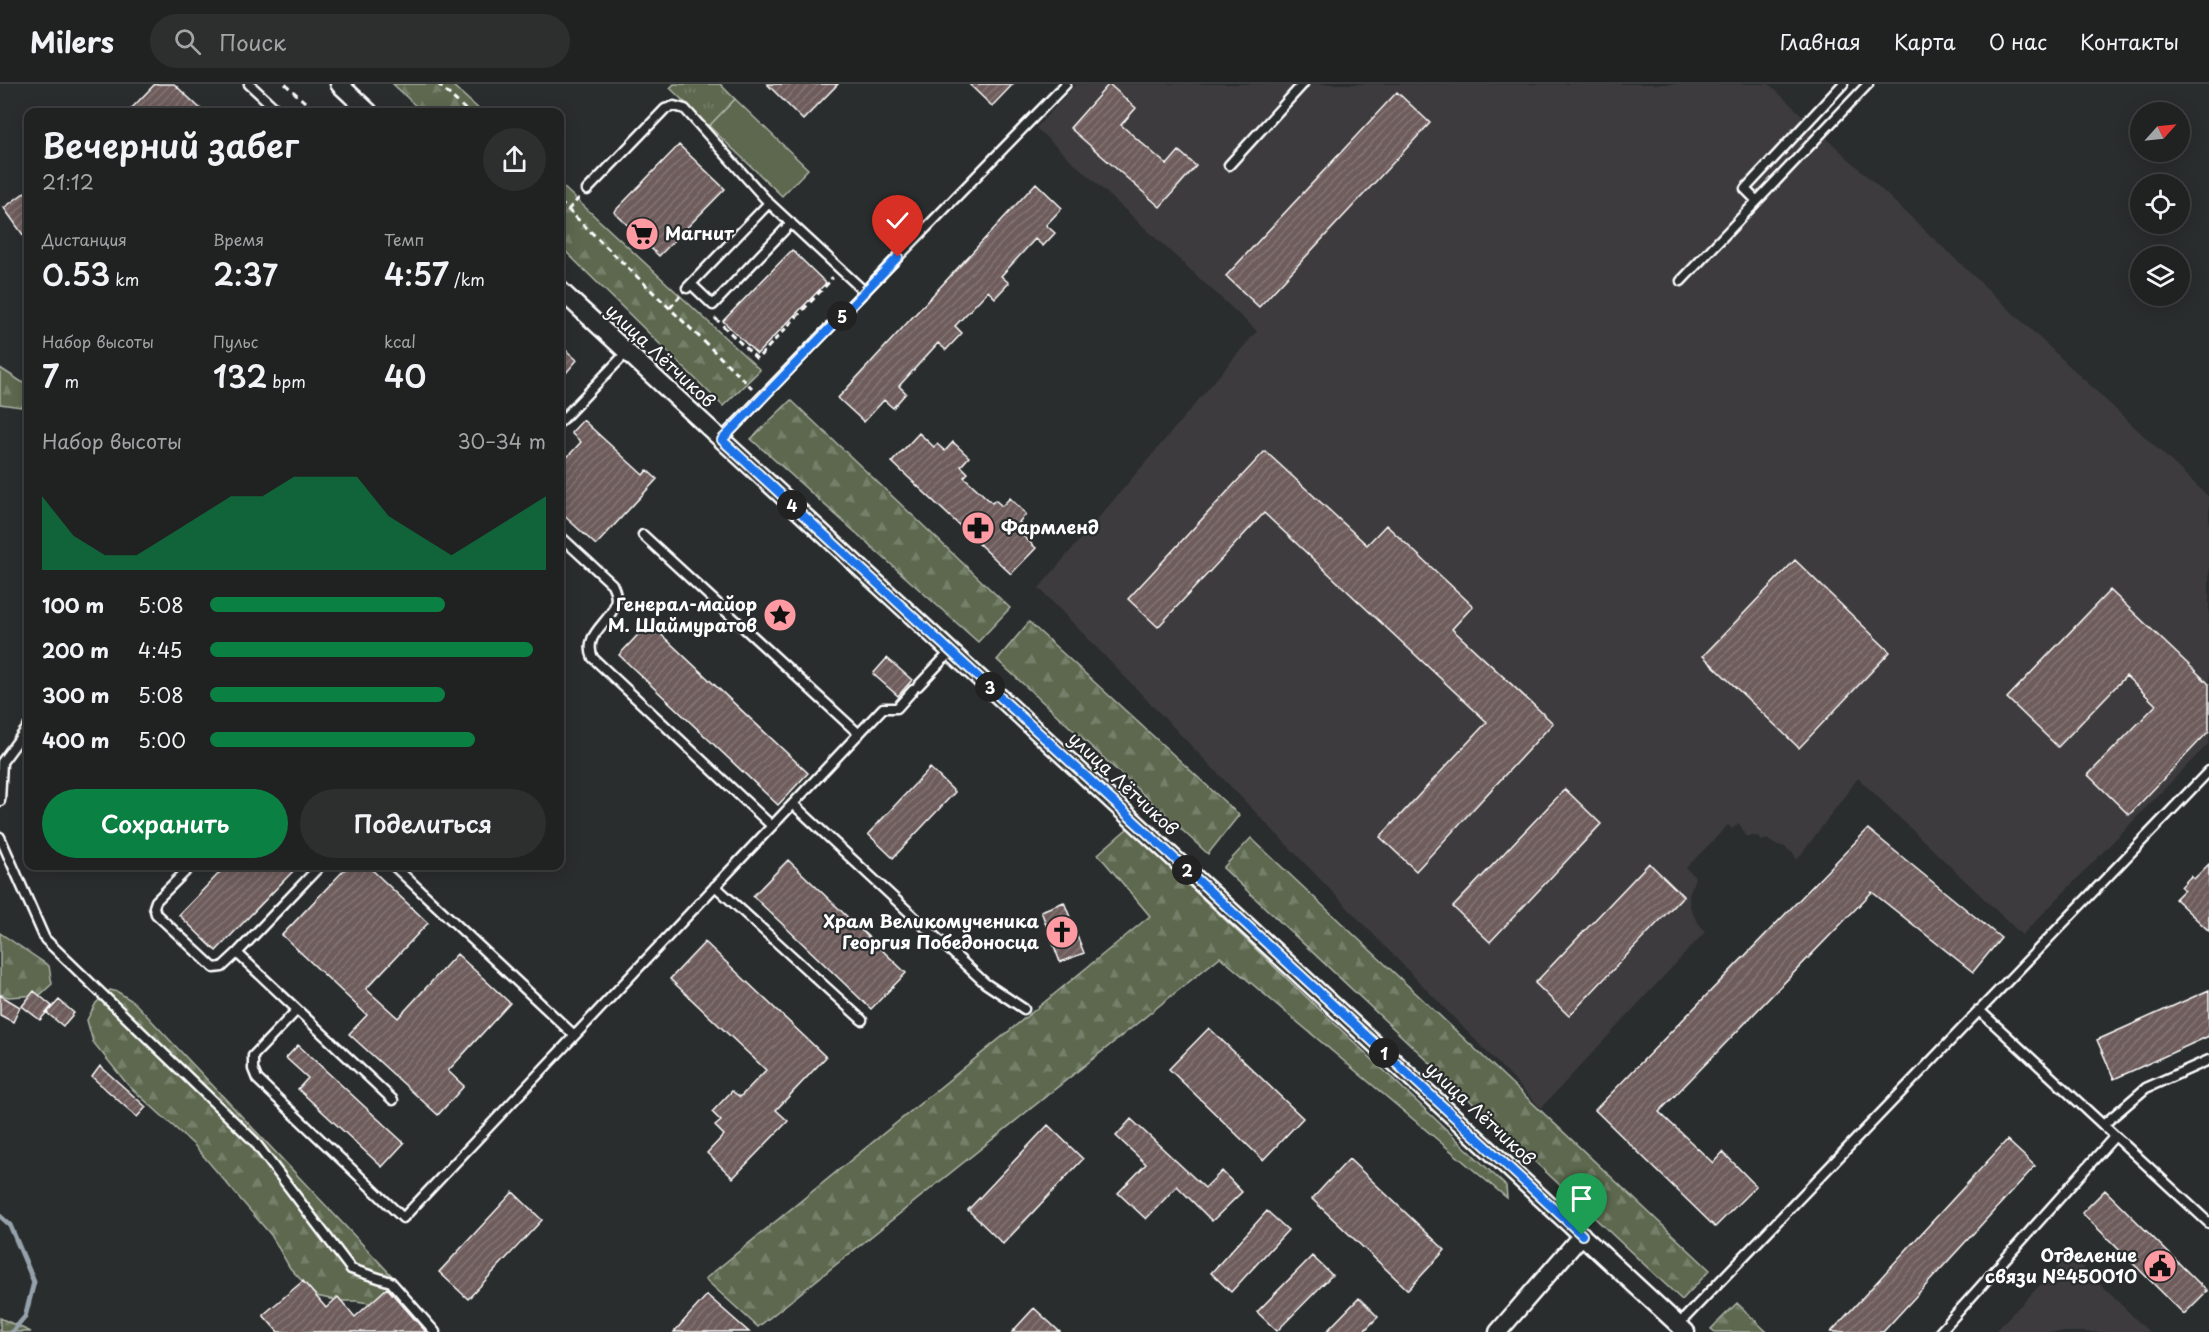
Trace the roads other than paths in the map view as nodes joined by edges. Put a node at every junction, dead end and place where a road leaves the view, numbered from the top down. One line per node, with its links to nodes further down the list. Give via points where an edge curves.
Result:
1 (249, 84): 7 (lane)
2 (339, 84): 8 (street)
3 (1066, 84): 15 (lane)
4 (1304, 84): 9 (lane)
5 (1843, 84): 11 (lane, via 1745,189)
6 (1868, 84): 11 (lane)
7 (275, 108)
8 (365, 108)
9 (1229, 165)
10 (587, 190): 12 (lane, via 665,110 674,106 685,110)
11 (1757, 201): 14 (lane)
12 (769, 202): 13 (lane); 13 (lane, via 689,286 713,305)
13 (791, 223): 15 (lane)
14 (1681, 281)
15 (865, 292): 19 (lane)
16 (564, 294): 17 (street, улица Лётчиков)
17 (627, 352): 18 (lane); 19 (street, улица Лётчиков)
18 (564, 418)
19 (722, 440): 22 (street, улица Лётчиков)
20 (643, 535): 24 (lane)
21 (564, 540): 28 (lane, via 617,594 616,605 590,641 593,658)
22 (951, 651): 24 (lane, via 897,708 883,708); 45 (street, улица Лётчиков)
23 (24, 732): 26 (lane, via 2,762)
24 (859, 734): 27 (lane)
25 (2209, 771): 37 (lane)
26 (0, 801)
27 (793, 804): 28 (lane); 35 (lane, via 985,983)
28 (772, 826): 33 (lane)
29 (0, 837): 47 (lane, via 45,939 254,1141 351,1269 391,1282)
30 (187, 870): 34 (lane, via 156,901 156,914 214,969)
31 (316, 870): 34 (lane)
32 (398, 870): 39 (lane)
33 (716, 886): 38 (lane); 39 (lane)
34 (237, 953): 36 (lane)
35 (1024, 1009)
36 (297, 1010): 39 (lane, via 253,1056 257,1079 403,1218); 41 (lane)
37 (1979, 1010): 42 (lane); 46 (lane)
38 (862, 1020)
39 (574, 1035)
40 (2209, 1060): 42 (lane, via 2146,1088)
41 (393, 1100)
42 (2103, 1125): 43 (lane)
43 (2115, 1136): 44 (lane); 49 (lane)
44 (2209, 1223)
45 (1582, 1235): 46 (street, улица Лётчиков); 48 (street)
46 (1682, 1329)
47 (435, 1332)
48 (1498, 1332)
49 (1940, 1332)

